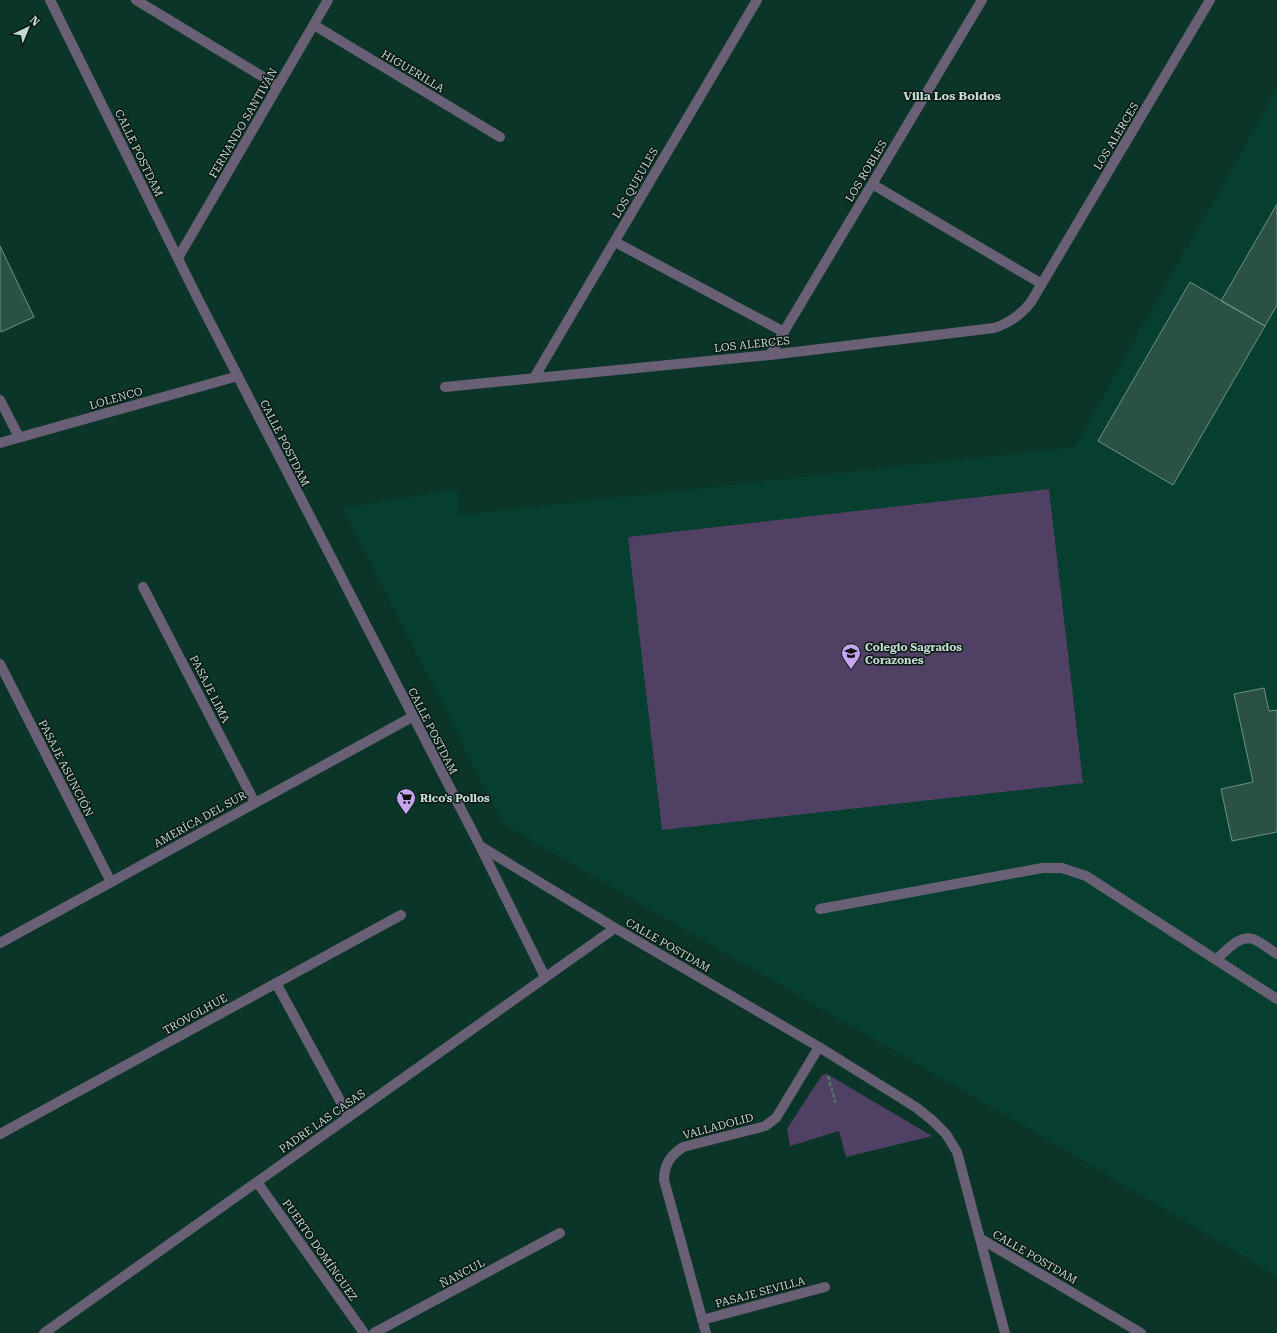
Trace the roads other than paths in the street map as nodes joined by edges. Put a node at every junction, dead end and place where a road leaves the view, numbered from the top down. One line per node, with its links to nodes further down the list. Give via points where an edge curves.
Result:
1 (50, 0): 12 (street, CALLE POSTDAM)
2 (136, 0): 8 (street)
3 (328, 0): 7 (street, FERNANDO SANTIVÁN)
4 (757, 0): 11 (street, LOS QUEULES)
5 (982, 0): 10 (street, LOS ROBLES)
6 (1210, 0): 13 (street, LOS ALERCES)
7 (314, 25): 8 (street, FERNANDO SANTIVÁN); 9 (street, HIGUERILLA)
8 (278, 86): 12 (street, FERNANDO SANTIVÁN)
9 (500, 137)
10 (872, 184): 13 (street); 14 (street, LOS ROBLES)
11 (615, 242): 14 (street, LOS ALERCES); 17 (street, LOS QUEULES)
12 (178, 258): 16 (street, CALLE POSTDAM)
13 (1042, 284): 15 (street, LOS ALERCES, via 1024,311 1005,325 994,328)
14 (784, 332): 15 (street, LOS ROBLES)
15 (770, 355): 17 (street, LOS ALERCES)
16 (238, 376): 20 (street, LOLENCO); 24 (street, CALLE POSTDAM)
17 (534, 378): 18 (street, LOS ALERCES)
18 (445, 387)
19 (0, 400): 20 (street)
20 (18, 437): 21 (street, LOLENCO)
21 (0, 442)
22 (143, 587): 25 (street, PASAJE LIMA)
23 (0, 664): 27 (street, PASAJE ASUNCIÓN)
24 (412, 717): 25 (street, AMERÍCA DEL SUR); 26 (street, CALLE POSTDAM)
25 (255, 803): 27 (street, AMERÍCA DEL SUR)
26 (480, 846): 30 (street, CALLE POSTDAM); 34 (street)
27 (111, 882): 31 (street, AMERÍCA DEL SUR)
28 (820, 909): 33 (street, via 1042,868 1062,868 1086,876)
29 (401, 915): 35 (street, TROVOLHUE)
30 (615, 928): 34 (street, PADRE LAS CASAS); 37 (street, CALLE POSTDAM)
31 (0, 943)
32 (1277, 954): 33 (street, via 1253,939 1246,938 1236,942)
33 (1216, 960): 36 (street)
34 (545, 977): 38 (street, PADRE LAS CASAS)
35 (276, 983): 38 (street); 39 (street, TROVOLHUE)
36 (1277, 999)
37 (819, 1047): 42 (street, CALLE POSTDAM, via 917,1108 946,1134 957,1152); 44 (street, VALLADOLID, via 771,1122 758,1128 683,1147 673,1154 666,1165 664,1180)
38 (349, 1117): 40 (street, PADRE LAS CASAS)
39 (0, 1134)
40 (257, 1182): 45 (street, PADRE LAS CASAS); 46 (street, PUERTO DOMÍNGUEZ)
41 (560, 1233): 47 (street, ÑANCUL)
42 (981, 1239): 49 (street); 50 (street, CALLE POSTDAM)
43 (825, 1287): 44 (street, PASAJE SEVILLA)
44 (702, 1320): 48 (street, VALLADOLID)
45 (44, 1333)
46 (364, 1333)
47 (374, 1333)
48 (706, 1333)
49 (1005, 1333)
50 (1141, 1333)

